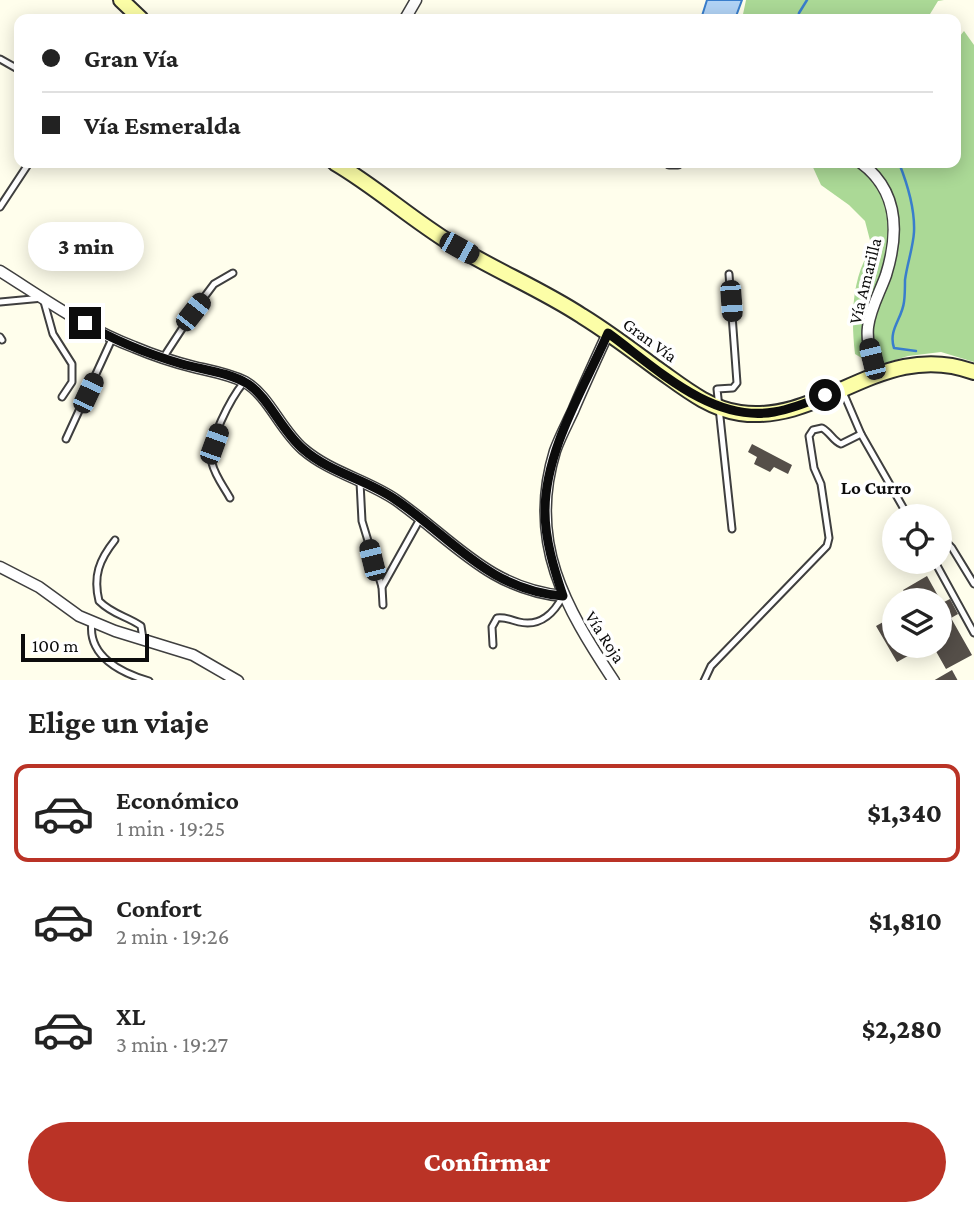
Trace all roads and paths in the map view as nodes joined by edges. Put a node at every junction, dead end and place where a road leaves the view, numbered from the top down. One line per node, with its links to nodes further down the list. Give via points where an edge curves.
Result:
1 (121, 0): 2 (main road)
2 (136, 14)
3 (26, 168): 6 (lane)
4 (343, 168): 12 (main road, Gran Vía, via 436,234)
5 (867, 168): 16 (street, Vía Amarilla, via 884,187 893,223 890,260 868,328)
6 (0, 207)
7 (0, 271): 10 (street)
8 (233, 273): 14 (lane, via 214,284)
9 (729, 274): 20 (lane, via 737,383 733,388 717,389)
10 (43, 298): 11 (lane); 13 (street); 19 (lane, via 54,334 72,363 72,382)
11 (0, 302)
12 (608, 333): 20 (main road, Gran Vía); 34 (street, Vía Roja, via 556,449 547,483 548,537)
13 (113, 339): 14 (street); 22 (lane)
14 (163, 358): 17 (street)
15 (974, 372): 16 (main road, Gran Vía, via 922,363)
16 (876, 374): 18 (main road, Gran Vía)
17 (244, 382): 23 (street, via 263,397 304,450); 24 (lane, via 223,418 211,460)
18 (841, 388): 20 (main road, Gran Vía, via 774,412); 21 (lane)
19 (62, 397)
20 (717, 407): 27 (lane)
21 (861, 434): 25 (lane); 43 (lane, via 841,443 822,428 809,436 821,484 827,546 711,666)
22 (66, 439)
23 (360, 482): 26 (street, via 396,500); 33 (lane, via 362,521)
24 (230, 498)
25 (901, 504)
26 (420, 519): 33 (lane); 34 (street, via 503,580)
27 (732, 529)
28 (115, 540): 38 (lane, via 96,573 99,601 141,626)
29 (952, 548): 32 (lane)
30 (0, 567): 36 (street)
31 (942, 574): 37 (lane)
32 (974, 584)
33 (382, 587): 35 (lane)
34 (563, 596): 39 (lane, via 555,612 541,620 497,618 492,627); 42 (street, Vía Roja)
35 (383, 605)
36 (93, 621): 38 (street); 40 (lane, via 90,634 107,661)
37 (974, 633)
38 (143, 639): 41 (street, via 193,655)
39 (493, 645)
40 (146, 680)
41 (236, 680)
42 (613, 680)
43 (704, 680)

